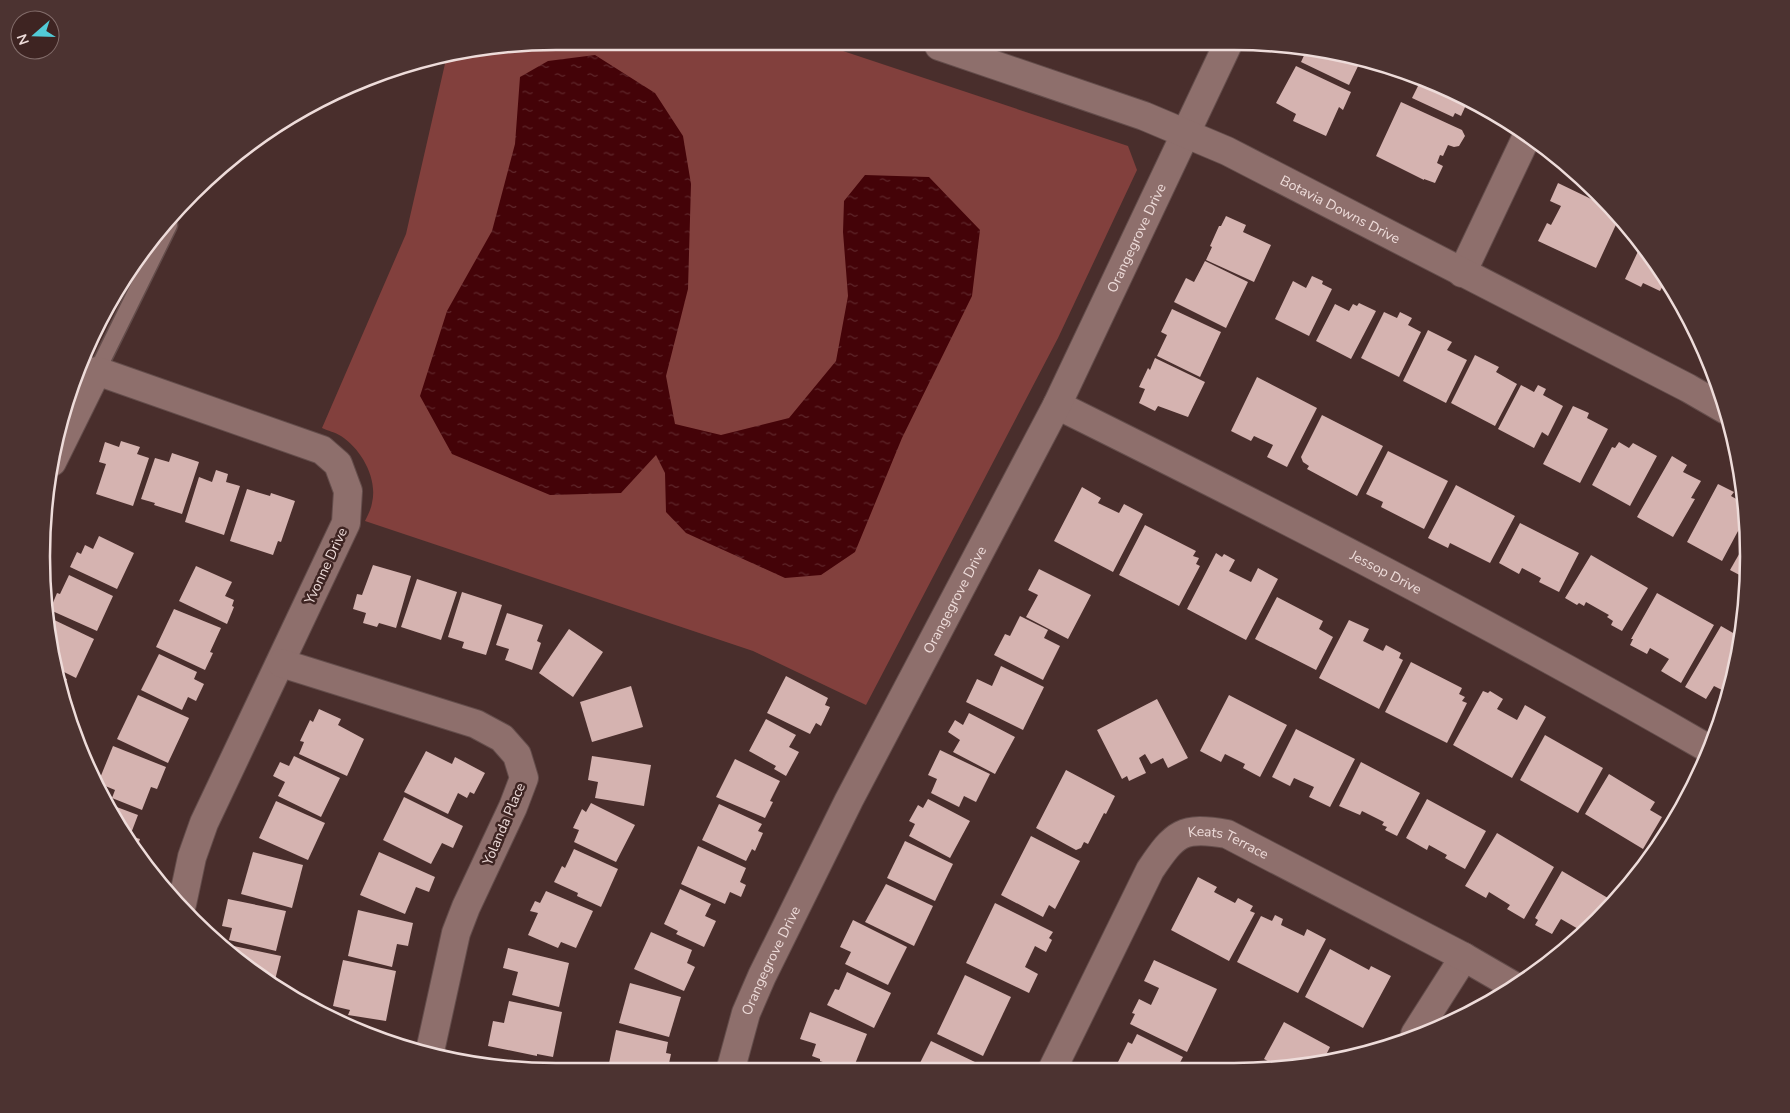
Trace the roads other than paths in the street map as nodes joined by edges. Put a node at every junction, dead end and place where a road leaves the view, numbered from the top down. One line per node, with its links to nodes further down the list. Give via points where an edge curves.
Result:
1 (969, 50): 3 (street, Botavia Downs Drive)
2 (1225, 50): 3 (street, Orangegrove Drive)
3 (1186, 133): 6 (street, Botavia Downs Drive); 9 (street, Orangegrove Drive)
4 (1524, 142): 6 (street)
5 (163, 239): 7 (lane)
6 (1462, 273): 8 (street, Botavia Downs Drive)
7 (97, 371): 10 (street); 11 (street, Yvonne Drive, via 304,442 322,450 338,464 348,491 346,523)
8 (1716, 404)
9 (1057, 405): 12 (street, Jessop Drive, via 1500,631); 18 (street, Orangegrove Drive, via 849,800 770,960 746,1013)
10 (65, 437)
11 (281, 663): 13 (street, Yvonne Drive, via 204,823 192,857); 17 (street, Yolanda Place, via 476,724 502,738 517,755 524,778 456,933)
12 (1703, 745)
13 (183, 898)
14 (1464, 957): 15 (street, Keats Terrace); 16 (street); 19 (street, Keats Terrace, via 1227,834 1202,830 1184,833 1167,844 1150,870)
15 (1508, 982)
16 (1420, 1027)
17 (431, 1047)
18 (732, 1063)
19 (1055, 1063)

